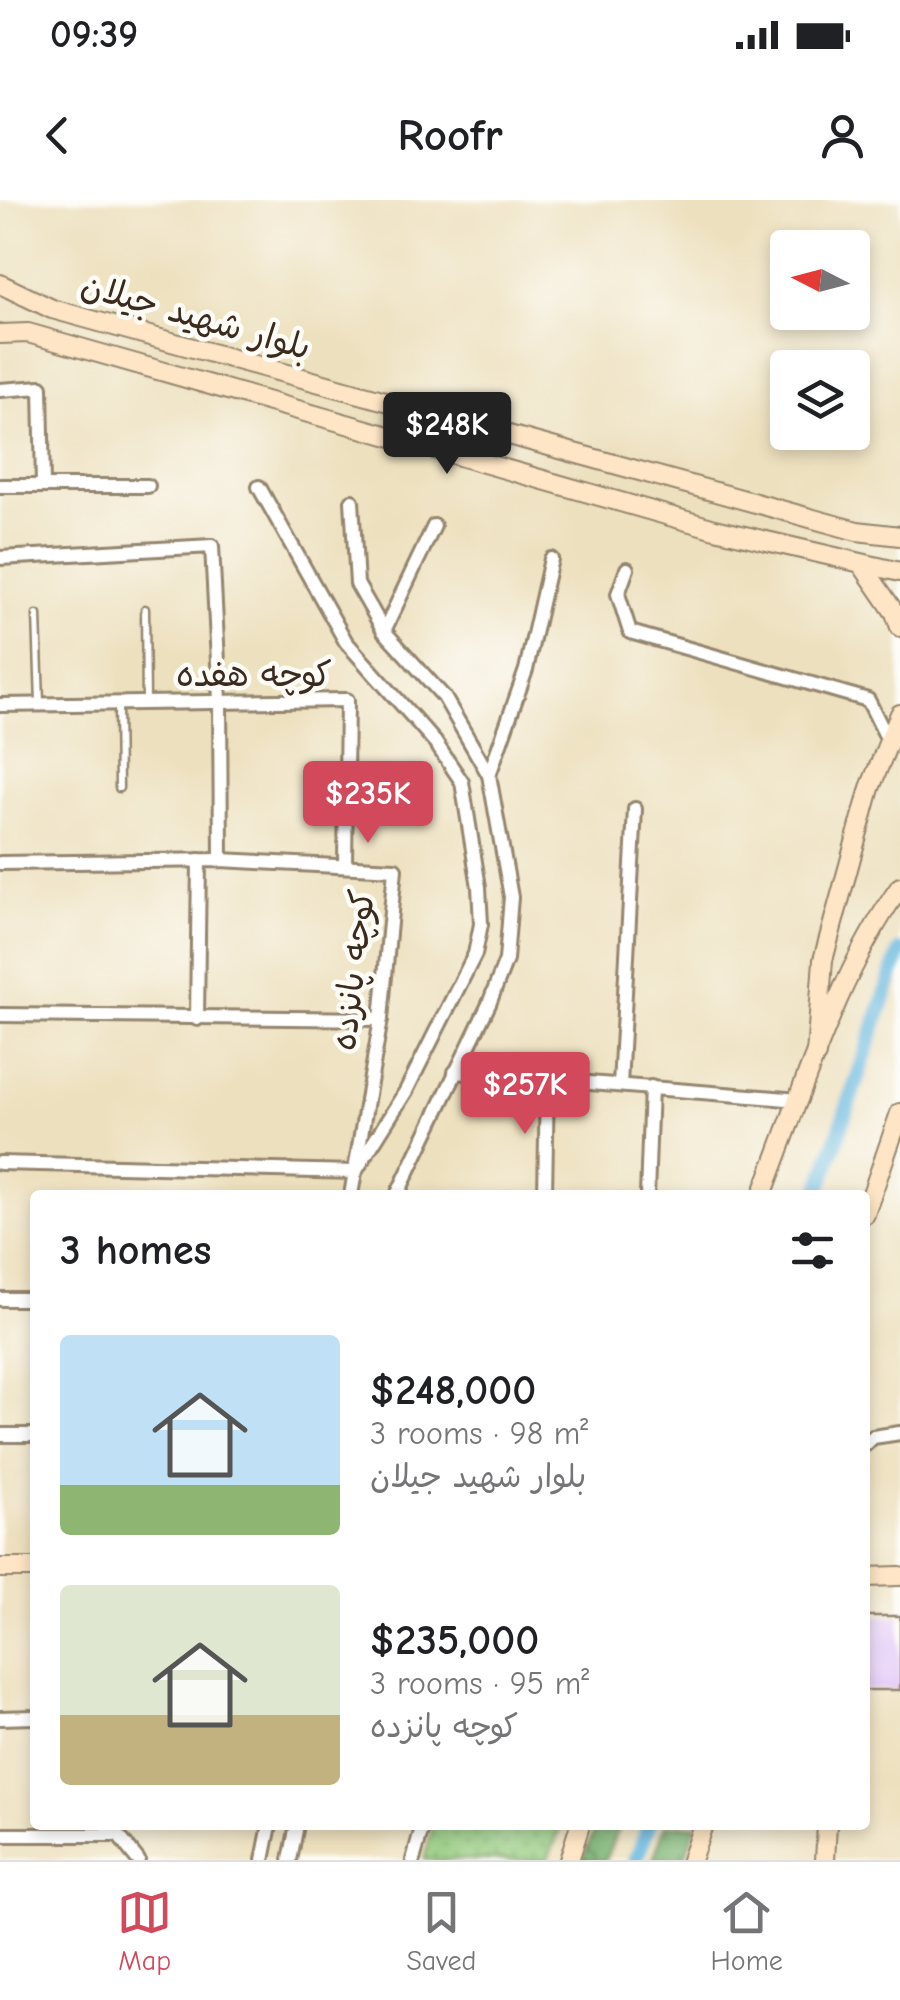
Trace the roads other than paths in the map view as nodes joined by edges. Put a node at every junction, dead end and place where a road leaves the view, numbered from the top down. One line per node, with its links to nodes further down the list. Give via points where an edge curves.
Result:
1 (0, 284): 2 (street, بلوار شهید جیلان)
2 (35, 303): 3 (street); 12 (street, بلوار شهید جیلان, via 857,531)
3 (28, 333): 4 (street, بلوار شهید جیلان); 15 (street, بلوار شهید جیلان)
4 (0, 334)
5 (0, 390): 7 (street, via 41,386)
6 (0, 486): 7 (street)
7 (43, 486): 8 (street)
8 (148, 486)
9 (259, 487): 48 (street, via 346,642 462,782 479,887 475,954 438,1032)
10 (352, 502): 21 (street, via 357,584)
11 (434, 526): 21 (street)
12 (900, 536)
13 (0, 558): 22 (street, via 212,546)
14 (551, 559): 29 (street, via 526,670)
15 (862, 565): 17 (street, بلوار شهید جیلان); 20 (street)
16 (627, 569): 28 (street, via 618,594 630,632 868,700)
17 (900, 572)
18 (145, 609): 24 (lane)
19 (37, 615): 26 (lane)
20 (900, 627)
21 (384, 632): 29 (street, via 444,697)
22 (220, 701): 24 (street, کوچه هفده); 33 (street); 35 (street, کوچه هفده, via 348,700)
23 (118, 704): 24 (street, کوچه هفده); 26 (street, کوچه هفده); 30 (lane)
24 (146, 704)
25 (0, 705): 26 (street, کوچه هفده)
26 (40, 705)
27 (900, 714): 28 (street)
28 (889, 742): 40 (street, via 823,960)
29 (489, 775): 41 (street, via 511,897 510,929 506,960)
30 (119, 788)
31 (635, 809): 43 (street)
32 (199, 860): 33 (street, کوچه پانزده); 34 (street, کوچه پانزده); 38 (street)
33 (220, 860): 35 (street, کوچه پانزده)
34 (0, 864)
35 (345, 865): 39 (street, کوچه پانزده, via 395,869)
36 (900, 887): 40 (street, via 874,924)
37 (0, 1016): 38 (street)
38 (197, 1019): 39 (street)
39 (380, 1020): 48 (street, کوچه پانزده)
40 (816, 1055): 45 (street)
41 (455, 1072): 42 (street); 50 (street)
42 (547, 1079): 43 (street); 51 (street)
43 (620, 1085): 44 (street)
44 (651, 1088): 45 (street); 52 (street)
45 (799, 1100): 53 (street)
46 (900, 1113): 54 (street)
47 (0, 1164): 48 (street)
48 (355, 1172): 49 (street, کوچه پانزده)
49 (352, 1190)
50 (399, 1190)
51 (545, 1190)
52 (648, 1190)
53 (764, 1190)
54 (870, 1200)
55 (0, 1298): 56 (street)
56 (30, 1299)
57 (900, 1434): 60 (street)
58 (0, 1435): 59 (street)
59 (30, 1435)
60 (870, 1441)
61 (0, 1568): 62 (street)
62 (30, 1568)
63 (900, 1576): 64 (street)
64 (870, 1577)
65 (30, 1717): 66 (street)
66 (0, 1718)
67 (269, 1830): 75 (street)
68 (296, 1830): 76 (street)
69 (422, 1830): 77 (street)
70 (578, 1830): 78 (street)
71 (701, 1830): 79 (street)
72 (827, 1830): 80 (street)
73 (0, 1835): 74 (street, via 118,1836)
74 (138, 1860)
75 (263, 1860)
76 (290, 1860)
77 (414, 1860)
78 (569, 1860)
79 (691, 1860)
80 (825, 1860)

